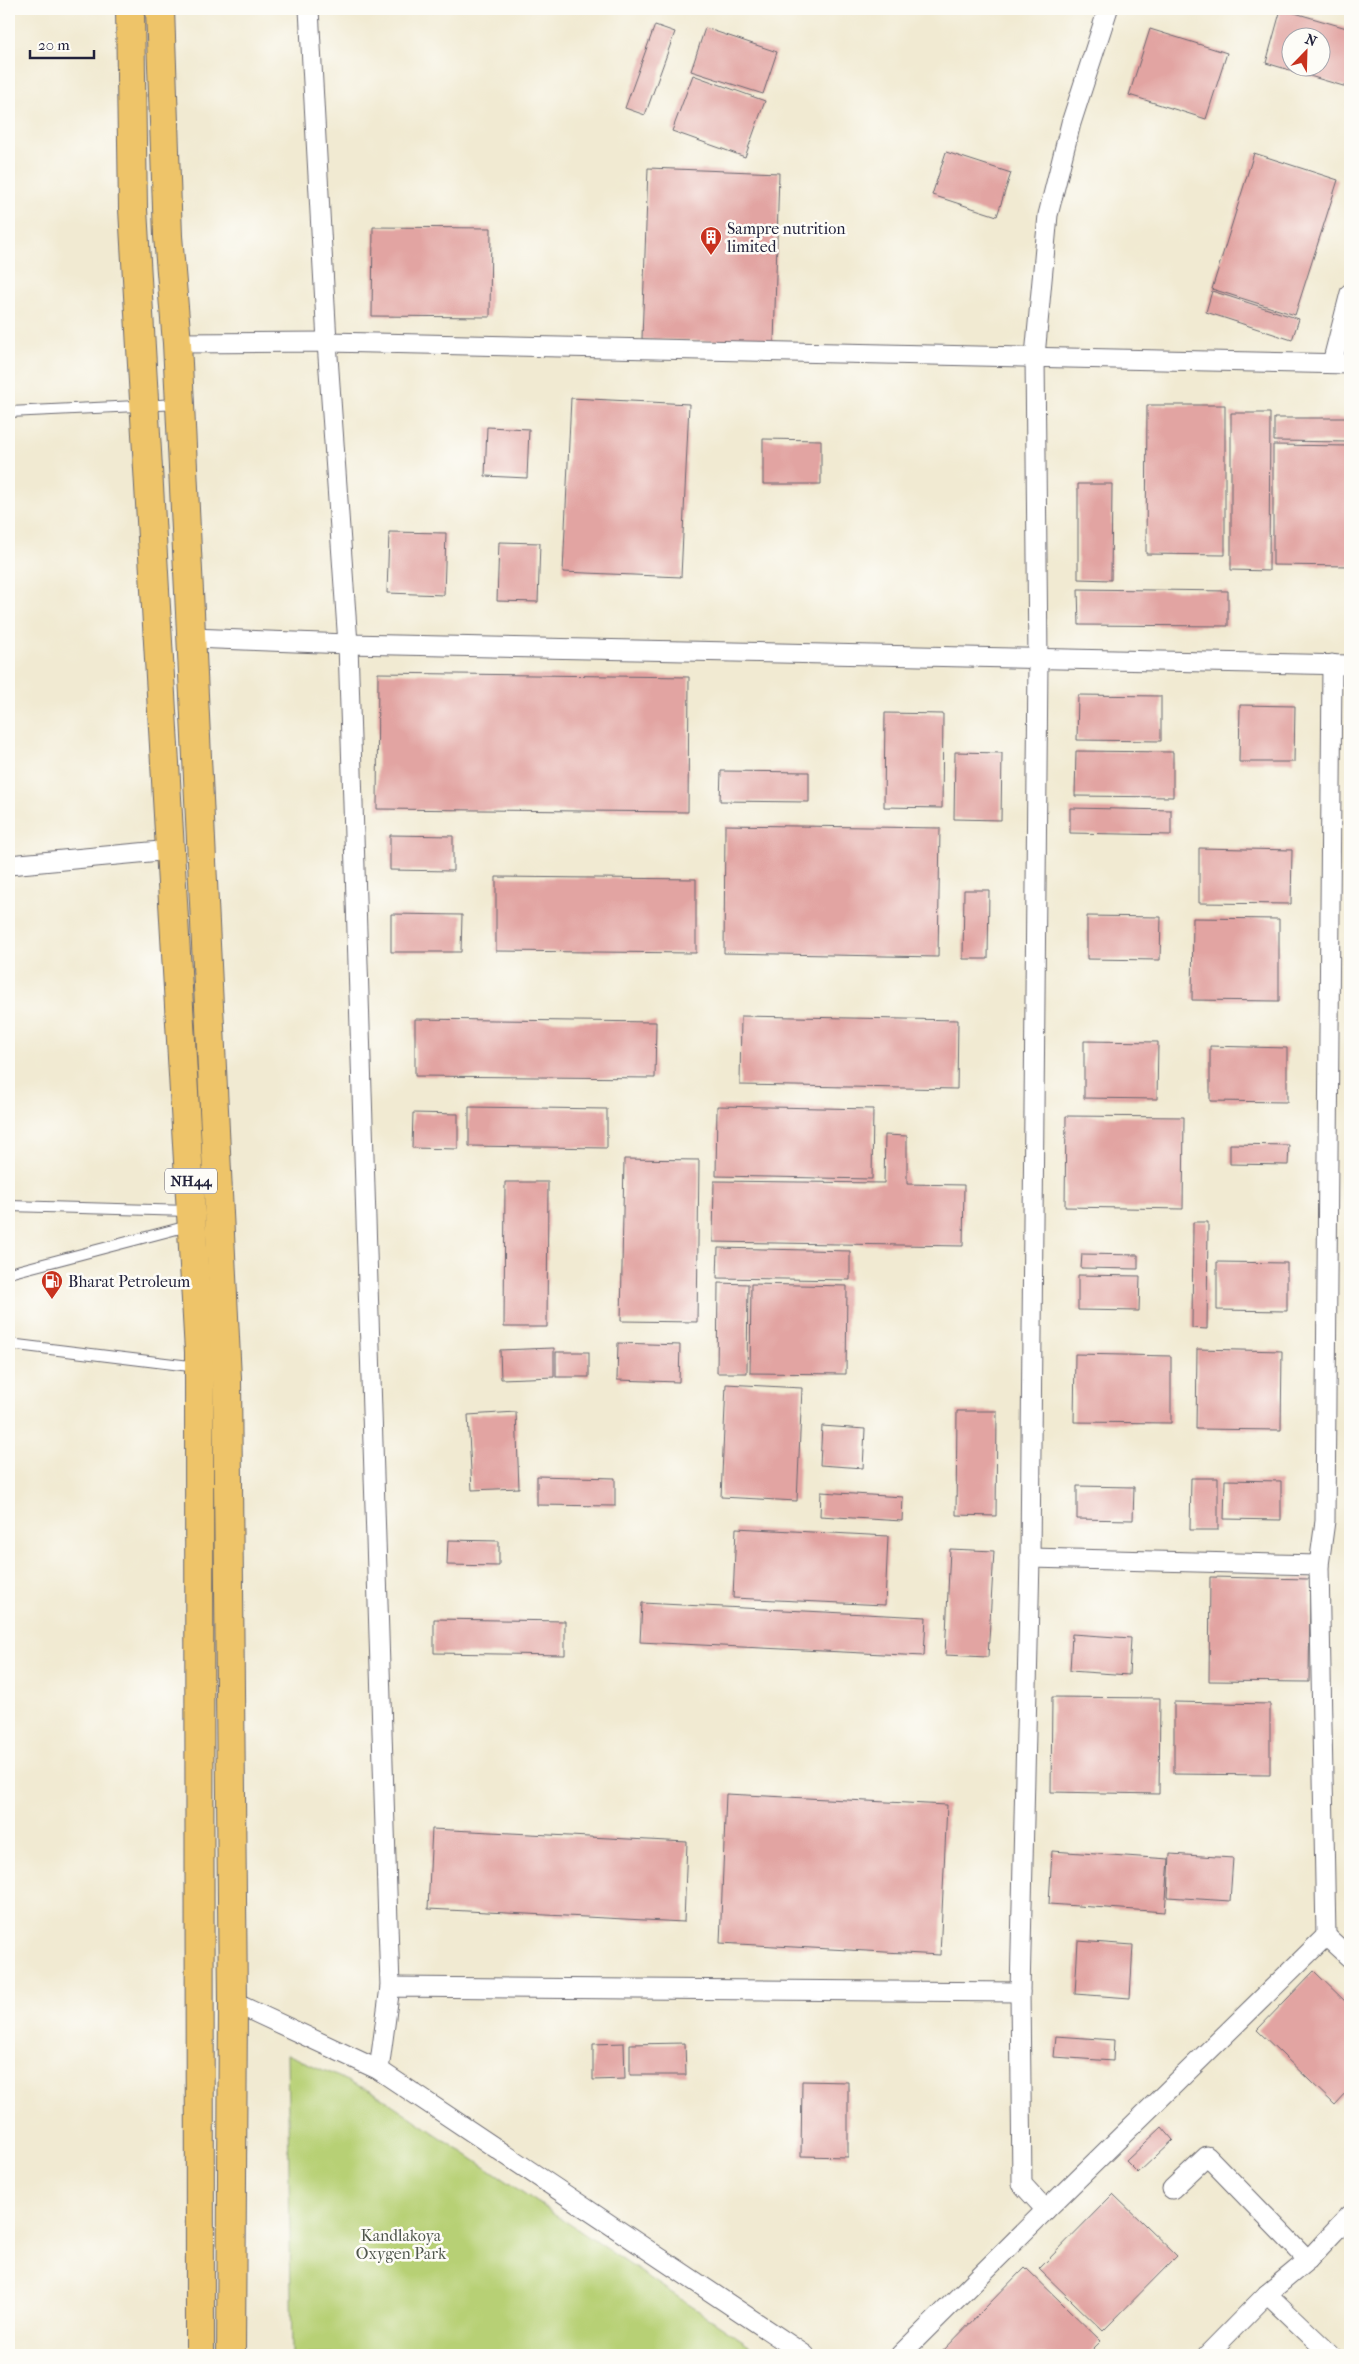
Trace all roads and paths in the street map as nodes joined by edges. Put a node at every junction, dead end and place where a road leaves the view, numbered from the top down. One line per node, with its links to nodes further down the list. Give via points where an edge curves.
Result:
1 (130, 9): 11 (highway, NH44, via 133,209)
2 (160, 9): 7 (highway, NH44, via 168,236)
3 (309, 9): 6 (street)
4 (1108, 9): 8 (street, via 1071,124 1048,215)
5 (1350, 294): 9 (street)
6 (327, 342): 7 (street); 8 (street); 14 (street)
7 (177, 343): 10 (highway, NH44)
8 (1035, 356): 9 (street); 15 (street)
9 (1341, 363)
10 (180, 404): 11 (lane); 13 (highway, NH44)
11 (145, 406): 12 (lane); 17 (highway, NH44)
12 (9, 412)
13 (192, 638): 14 (street); 30 (highway, NH44, via 227,1379)
14 (348, 644): 15 (street); 28 (street)
15 (1038, 660): 16 (street); 24 (street)
16 (1341, 665): 25 (street, via 1325,1521)
17 (172, 850): 18 (street); 20 (highway, NH44)
18 (9, 865)
19 (9, 1206): 20 (lane)
20 (192, 1218): 21 (lane); 23 (highway, NH44)
21 (9, 1273)
22 (9, 1344): 23 (lane)
23 (199, 1368): 37 (highway, NH44)
24 (1030, 1558): 25 (street); 29 (street)
25 (1319, 1565): 26 (street)
26 (1326, 1936): 27 (street); 33 (street)
27 (1350, 1958)
28 (390, 1987): 29 (street); 31 (street)
29 (1020, 1992): 33 (street, via 1022,2184)
30 (233, 2002): 31 (street); 38 (highway, NH44)
31 (379, 2070): 39 (street)
32 (1172, 2188): 35 (street, via 1208,2156)
33 (1046, 2210): 40 (street)
34 (1350, 2215): 35 (street)
35 (1308, 2260): 36 (street)
36 (1267, 2294): 41 (street); 42 (street)
37 (200, 2355)
38 (231, 2355)
39 (804, 2355)
40 (900, 2355)
41 (1207, 2355)
42 (1331, 2355)

